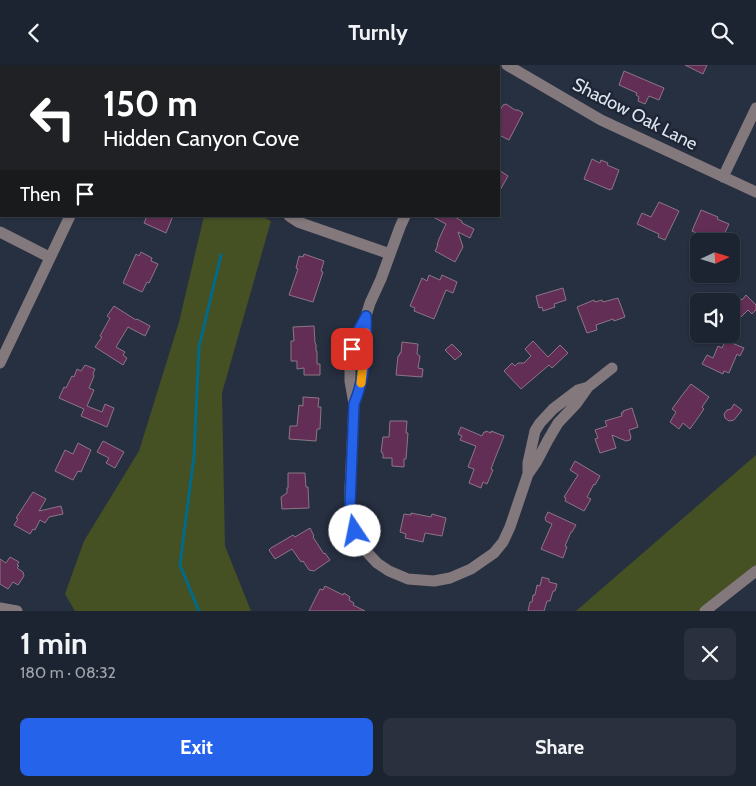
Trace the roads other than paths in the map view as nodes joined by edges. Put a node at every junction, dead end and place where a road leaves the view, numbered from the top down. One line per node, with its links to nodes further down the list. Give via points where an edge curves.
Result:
1 (507, 65): 3 (street, Shadow Oak Lane, via 601,120)
2 (756, 108): 3 (street)
3 (723, 177): 4 (street, Shadow Oak Lane)
4 (756, 192)
5 (69, 217): 10 (street)
6 (291, 217): 9 (street)
7 (405, 217): 9 (street)
8 (0, 232): 10 (street)
9 (390, 254): 12 (street, via 366,316 362,377 354,404 350,505 359,541 377,563 389,571 408,579 434,581 471,569 494,553 510,527 528,474 558,423 588,387)
10 (49, 257): 11 (street)
11 (0, 363)
12 (612, 368)
13 (756, 571): 16 (street)
14 (0, 607): 15 (street)
15 (17, 611)
16 (704, 611)

